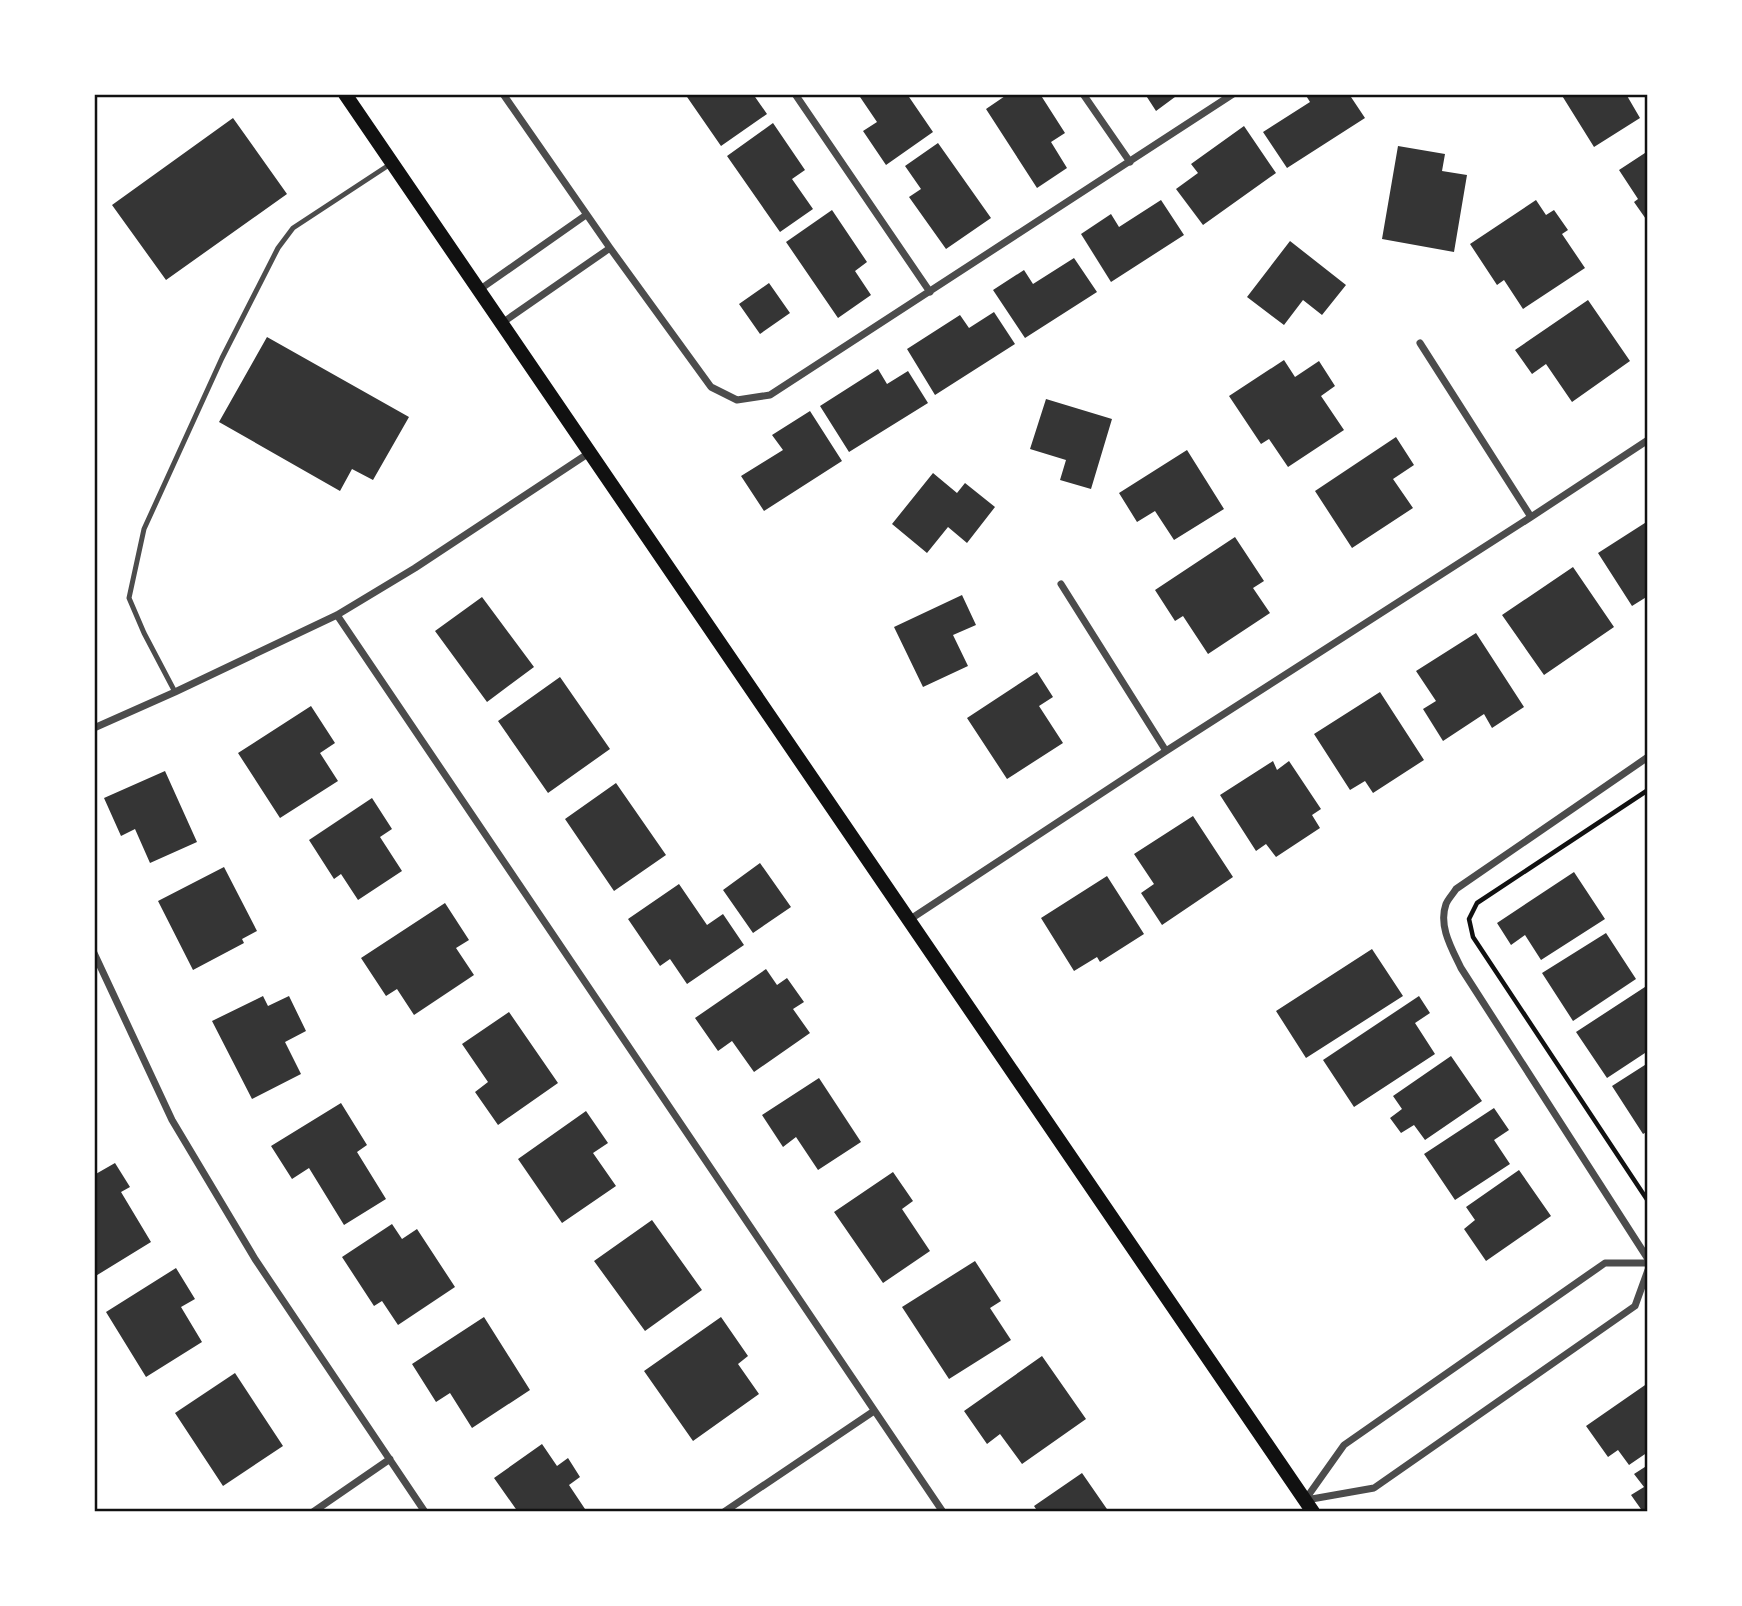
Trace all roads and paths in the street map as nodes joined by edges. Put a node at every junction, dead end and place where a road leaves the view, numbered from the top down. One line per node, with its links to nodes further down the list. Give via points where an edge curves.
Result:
1 (345, 94): 7 (main road)
2 (503, 94): 8 (street)
3 (796, 94): 11 (street)
4 (1083, 94): 6 (street)
5 (1233, 94): 6 (street)
6 (1130, 162): 11 (street)
7 (392, 163): 10 (main road); 19 (lane, via 293,228 278,248 144,529 129,598)
8 (586, 215): 9 (street); 10 (street)
9 (610, 248): 11 (street, via 711,387 737,400 769,396); 12 (street)
10 (478, 290): 12 (main road)
11 (930, 292)
12 (501, 324): 15 (main road)
13 (1420, 343): 16 (street)
14 (1647, 440): 16 (street)
15 (589, 453): 18 (street); 24 (main road)
16 (1531, 517): 21 (street)
17 (1061, 584): 21 (street)
18 (337, 615): 19 (street); 29 (street)
19 (175, 692): 20 (street)
20 (94, 728)
21 (1166, 751): 24 (street)
22 (1647, 757): 27 (street, via 1455,889 1446,903 1444,920 1448,942 1468,979)
23 (1647, 790): 26 (path, via 1477,903 1469,919 1473,936)
24 (909, 920): 31 (main road)
25 (94, 953): 30 (street, via 172,1120 255,1259)
26 (1647, 1201)
27 (1647, 1261): 31 (street, via 1605,1263 1344,1445)
28 (1647, 1270): 31 (street, via 1635,1306 1374,1488)
29 (874, 1412): 34 (street); 35 (street)
30 (390, 1459): 32 (street); 33 (street)
31 (1309, 1506)
32 (313, 1511)
33 (425, 1511)
34 (724, 1511)
35 (943, 1511)

